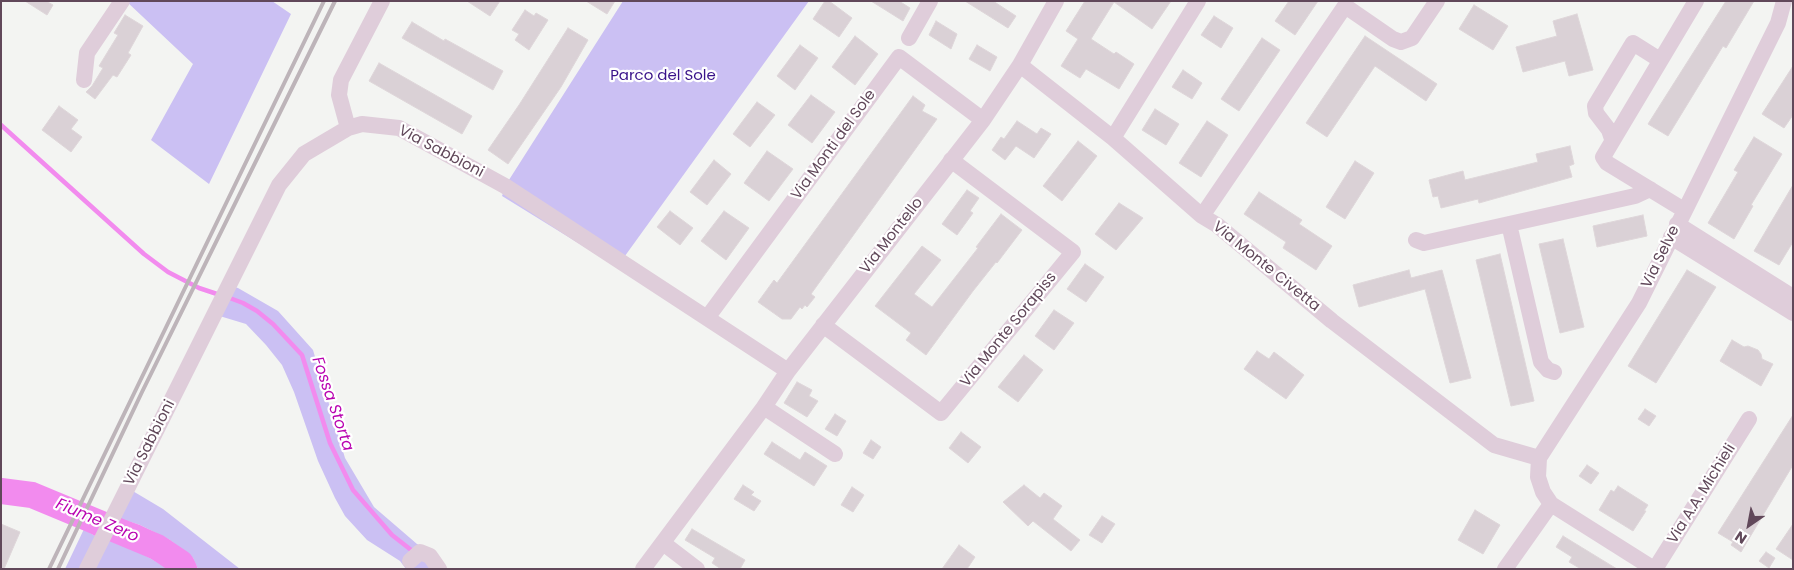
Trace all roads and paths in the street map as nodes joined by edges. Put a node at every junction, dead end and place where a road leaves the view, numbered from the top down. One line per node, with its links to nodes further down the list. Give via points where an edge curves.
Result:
1 (122, 1): 12 (street, via 87,53)
2 (382, 1): 14 (street, via 341,80 339,95)
3 (930, 1): 9 (street)
4 (1056, 1): 11 (street, Via Montello)
5 (1198, 1): 15 (street)
6 (1437, 1): 19 (street, Via Monte Civetta, via 1415,35 1405,41 1393,39 1345,6)
7 (1696, 1): 10 (street)
8 (1784, 1): 21 (street, Via Selve, via 1778,23)
9 (909, 38)
10 (1660, 60): 16 (street); 16 (street, via 1633,43 1595,106 1596,114)
11 (1020, 65): 13 (street, Via Montello); 15 (street)
12 (84, 80)
13 (983, 120): 17 (street, Via Montello); 25 (street, Via Monti del Sole, via 899,57)
14 (348, 128): 25 (street, Via Sabbioni, via 362,124 399,128 505,186); 36 (street, Via Sabbioni, via 304,154 280,185)
15 (1113, 138): 19 (street)
16 (1612, 139): 18 (street, via 1603,155 1604,161)
17 (951, 160): 26 (street, Via Montello); 26 (street, Via Monte Sorapiss, via 1073,252 941,413)
18 (1650, 190): 20 (street); 21 (street)
19 (1202, 216): 32 (street, Via Monte Civetta, via 1494,445)
20 (1509, 224): 22 (street, via 1424,244); 28 (street, via 1541,362)
21 (1678, 224): 23 (street); 32 (street, Via Selve, via 1639,303)
22 (1416, 240)
23 (1787, 292): 24 (street)
24 (1793, 313)
25 (707, 318): 27 (street, Via Sabbioni)
26 (823, 325): 27 (street, Via Montello)
27 (788, 371): 29 (street, Via Montello)
28 (1554, 372)
29 (764, 407): 31 (street); 34 (street, Via Montello)
30 (1749, 419): 41 (street, Via A.A. Michieli)
31 (835, 454)
32 (1539, 458): 33 (street, via 1538,477)
33 (1551, 504): 40 (street); 41 (street)
34 (663, 543): 38 (street, Via Montello); 39 (street)
35 (415, 557): 37 (street, via 430,556)
36 (87, 569)
37 (439, 569)
38 (643, 569)
39 (697, 569)
40 (1505, 569)
41 (1655, 569)

